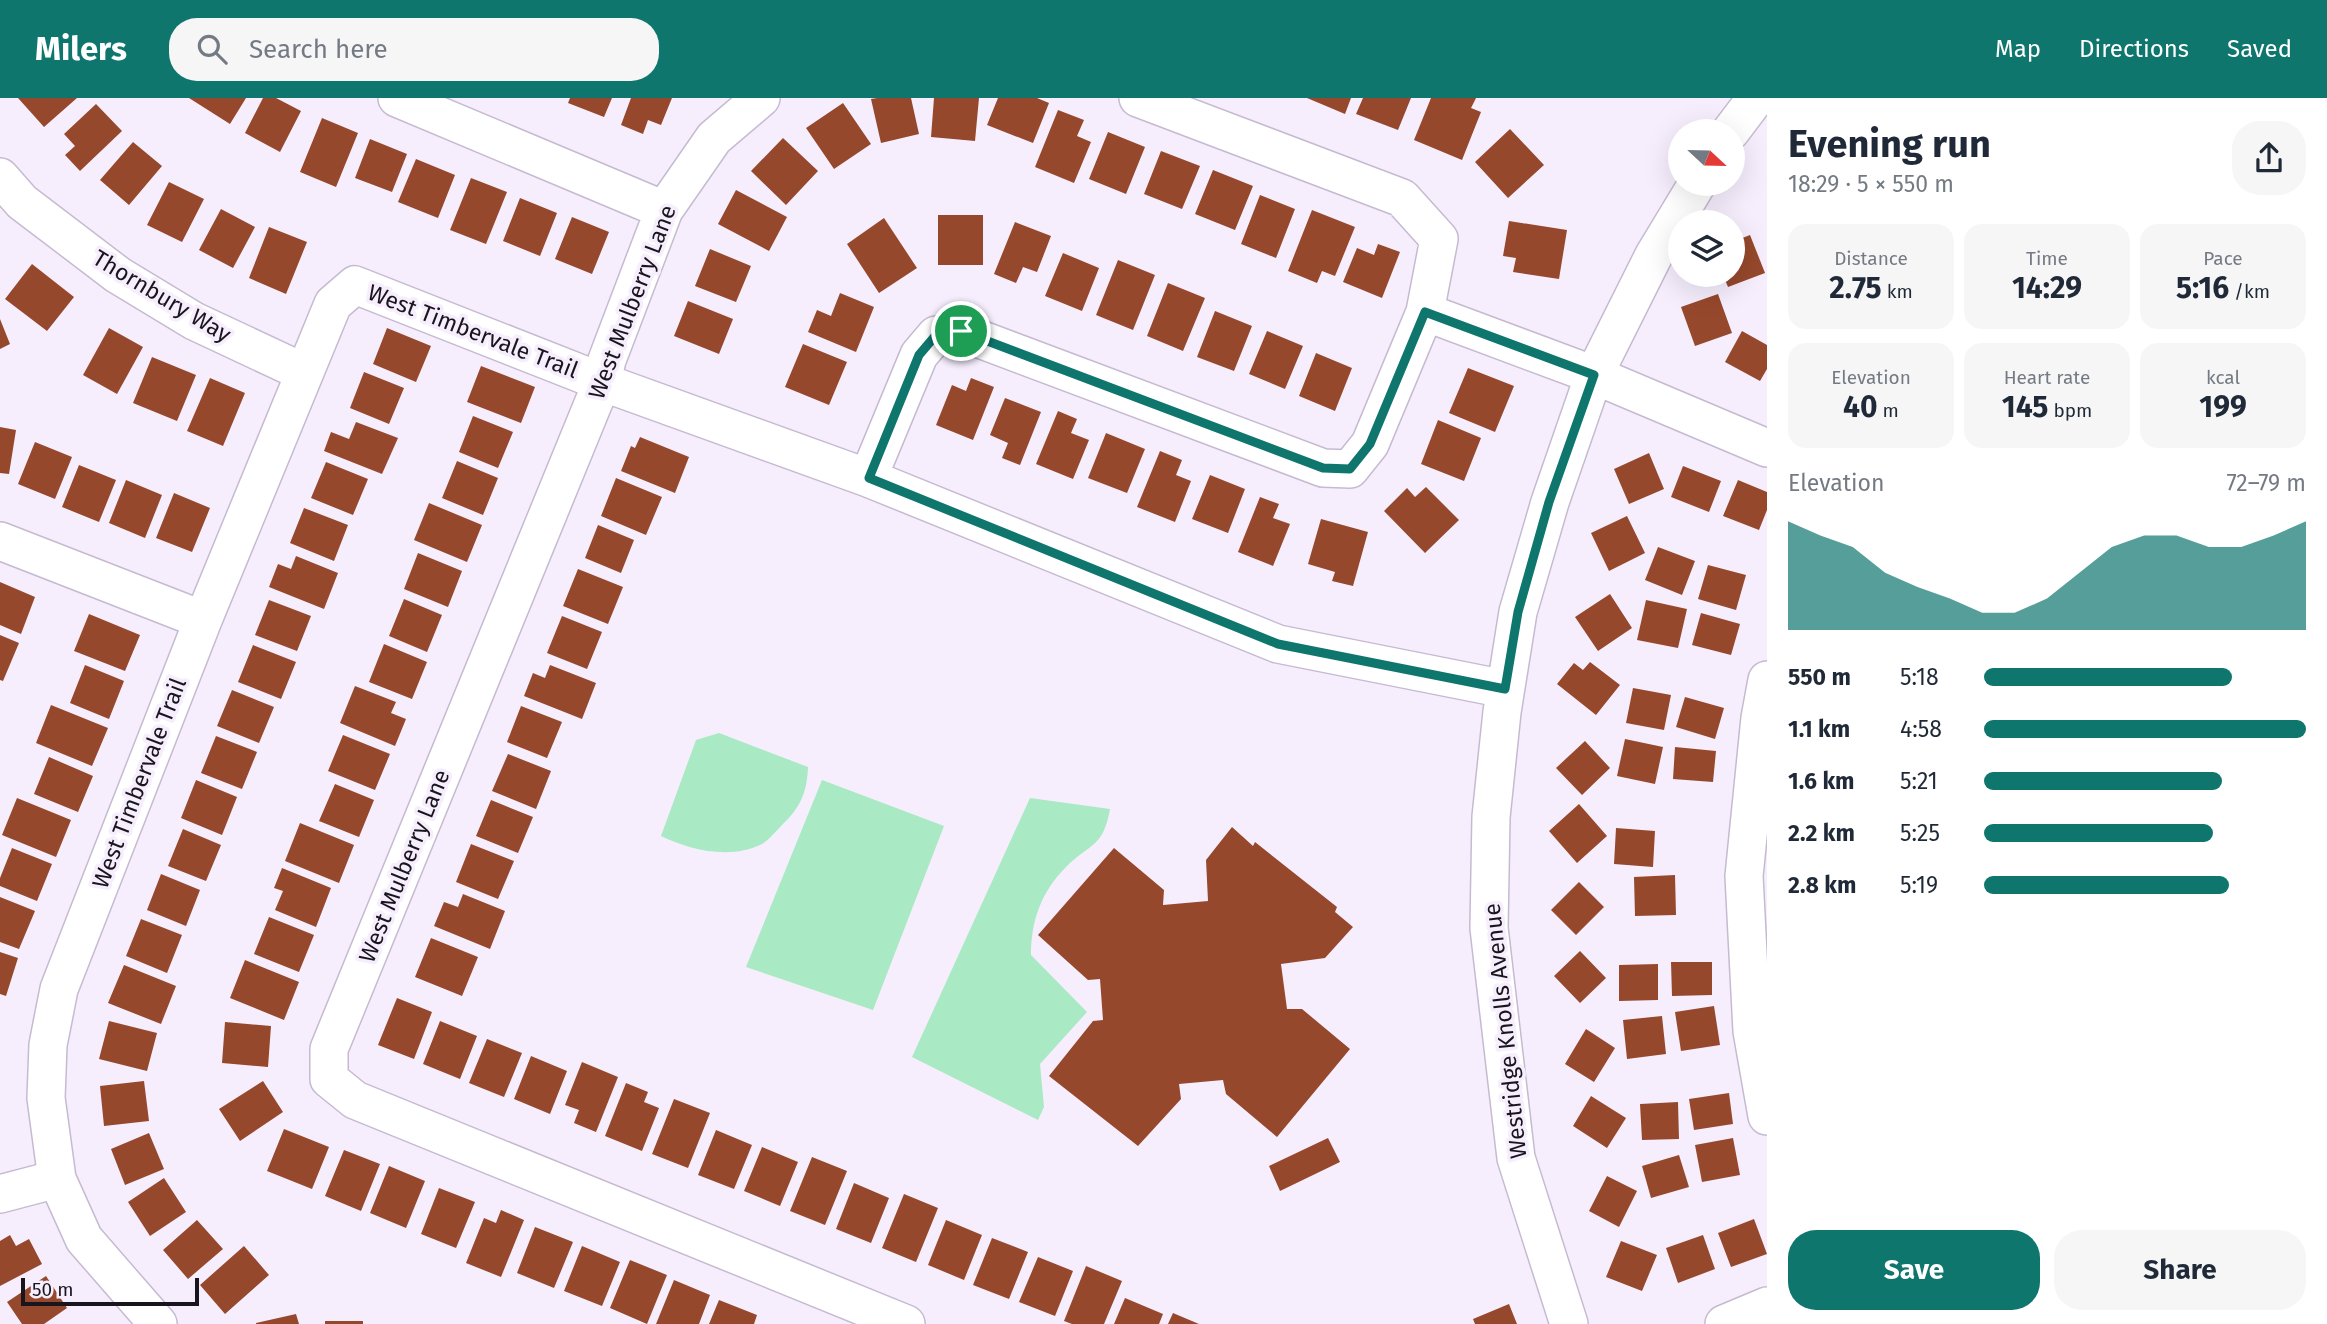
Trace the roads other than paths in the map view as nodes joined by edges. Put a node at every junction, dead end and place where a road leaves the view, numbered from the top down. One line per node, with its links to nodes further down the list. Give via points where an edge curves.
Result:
1 (397, 98): 8 (street)
2 (761, 98): 8 (street, West Mulberry Lane, via 714,138)
3 (1138, 98): 9 (street, via 1402,198 1439,239)
4 (1756, 98): 5 (street)
5 (1740, 119)
6 (1690, 196): 11 (street, Westridge Knolls Avenue, via 1654,255)
7 (7, 199): 10 (street, Thornbury Way, via 194,321)
8 (664, 209): 12 (street, West Mulberry Lane)
9 (1425, 312): 11 (street); 14 (street, via 1370,444 1350,469 1323,468 961,331 936,335 919,355)
10 (303, 373): 12 (street, West Timbervale Trail, via 333,304 355,285); 16 (street, West Timbervale Trail)
11 (1594, 375): 13 (street); 18 (street, Westridge Knolls Avenue, via 1549,502 1518,612)
12 (602, 382): 14 (street, West Timbervale Trail); 24 (street, West Mulberry Lane, via 329,1049 329,1079 355,1100)
13 (1767, 448)
14 (869, 478): 18 (street, West Timbervale Trail, via 1278,644)
15 (0, 541): 16 (street)
16 (203, 620): 20 (street, West Timbervale Trail, via 59,989 48,1045 46,1098)
17 (1767, 680): 19 (street, via 1744,876 1752,1031)
18 (1505, 689): 25 (street, Westridge Knolls Avenue, via 1491,817 1489,928 1516,1158)
19 (1767, 1116)
20 (57, 1179): 21 (street); 23 (street, West Timbervale Trail, via 84,1239)
21 (0, 1194)
22 (1767, 1306): 26 (street)
23 (158, 1324)
24 (906, 1324)
25 (1569, 1324)
26 (1724, 1324)

